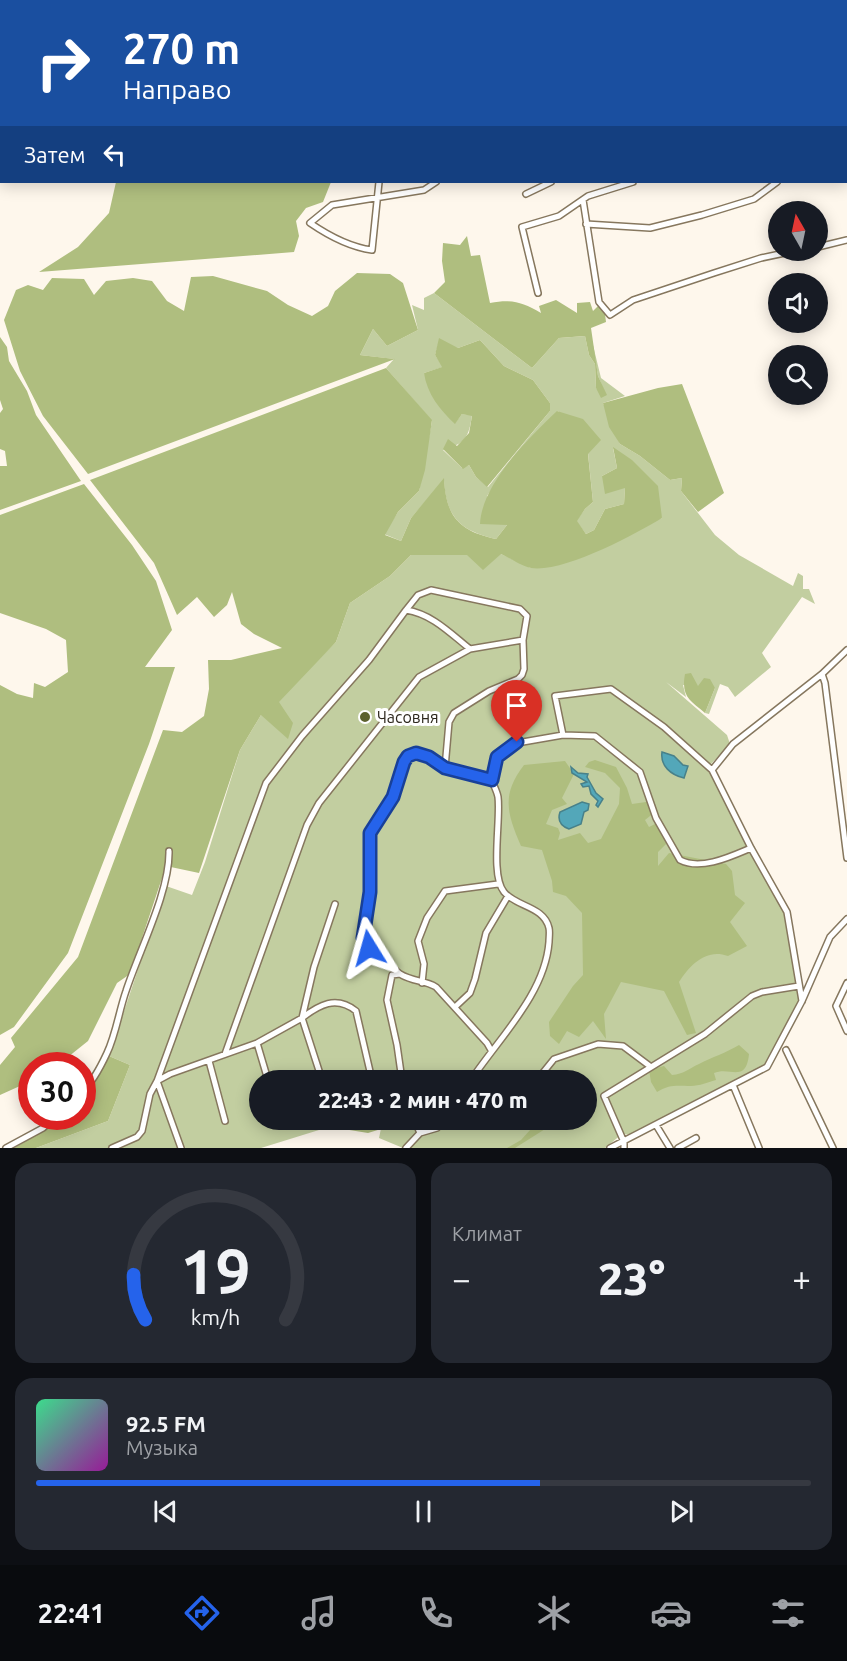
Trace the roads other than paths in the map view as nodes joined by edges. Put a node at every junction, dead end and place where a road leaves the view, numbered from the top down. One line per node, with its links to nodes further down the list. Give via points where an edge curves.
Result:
1 (379, 183): 7 (street)
2 (434, 183): 7 (street, via 424,190)
3 (548, 183): 6 (street)
4 (630, 183): 8 (street)
5 (776, 183): 9 (street, via 753,199 650,228)
6 (526, 194)
7 (378, 197): 7 (street, via 372,250 329,237 310,223 332,205)
8 (583, 200): 9 (street); 13 (street, via 559,216 522,227)
9 (586, 224): 12 (street, via 599,302 610,315 633,300)
10 (847, 240): 11 (street)
11 (828, 245)
12 (768, 257)
13 (538, 293)
14 (406, 610): 15 (street, via 418,595 431,590 520,609 527,616); 16 (street, via 420,612); 51 (street, via 266,783)
15 (523, 640): 16 (street); 20 (street, via 524,669 518,679 489,691 454,713 449,722)
16 (470, 649): 41 (street, via 419,677 319,803 307,825)
17 (847, 651): 18 (street)
18 (822, 674): 21 (street, via 733,744); 25 (street)
19 (562, 735): 21 (street, via 555,696 611,689 664,727); 22 (street, via 517,742 497,757); 23 (street, via 596,736 640,772 656,818 680,861 718,862)
20 (445, 768): 22 (street); 30 (street, via 429,757 416,753 408,756 393,797 370,833 370,892 363,938)
21 (712, 770): 23 (street)
22 (492, 780): 26 (street, via 498,798)
23 (751, 848): 33 (street, via 787,912)
24 (170, 851): 50 (street, via 170,865 161,892 107,1052)
25 (847, 858)
26 (498, 884): 27 (street); 31 (street, via 445,891 427,918 418,941 424,964)
27 (508, 896): 35 (street, via 486,933 470,993); 39 (street, via 544,917 549,929 548,955 543,975 507,1033)
28 (335, 904): 36 (street)
29 (847, 920): 34 (street, via 830,937)
30 (400, 974): 31 (street); 47 (street, via 392,975 387,1000)
31 (422, 983): 35 (street, via 436,987)
32 (847, 983): 37 (street, via 836,1006)
33 (800, 986): 34 (street); 43 (street, via 752,996 705,1034)
34 (802, 1001): 52 (street, via 767,1067)
35 (455, 1007): 39 (street)
36 (302, 1018): 38 (street); 45 (street); 46 (street, via 327,1002 356,1011)
37 (847, 1031)
38 (257, 1043): 41 (street); 44 (street)
39 (491, 1050): 48 (street)
40 (786, 1050): 69 (street)
41 (225, 1054): 42 (street)
42 (209, 1062): 51 (street); 53 (street)
43 (651, 1067): 49 (street, via 622,1046 598,1044 554,1059); 60 (street, via 604,1096)
44 (265, 1070)
45 (319, 1070)
46 (370, 1070)
47 (401, 1070)
48 (478, 1070)
49 (545, 1070)
50 (96, 1072)
51 (157, 1081): 62 (street, via 142,1131); 63 (street)
52 (733, 1085): 54 (street); 68 (street)
53 (225, 1121)
54 (656, 1125): 60 (street); 66 (street)
55 (40, 1130): 61 (street)
56 (419, 1130): 58 (street)
57 (430, 1130): 58 (street)
58 (420, 1133): 64 (street)
59 (696, 1138): 67 (street)
60 (624, 1145): 65 (street)
61 (6, 1148)
62 (112, 1148)
63 (181, 1148)
64 (406, 1148)
65 (609, 1148)
66 (670, 1148)
67 (678, 1148)
68 (759, 1148)
69 (833, 1148)

